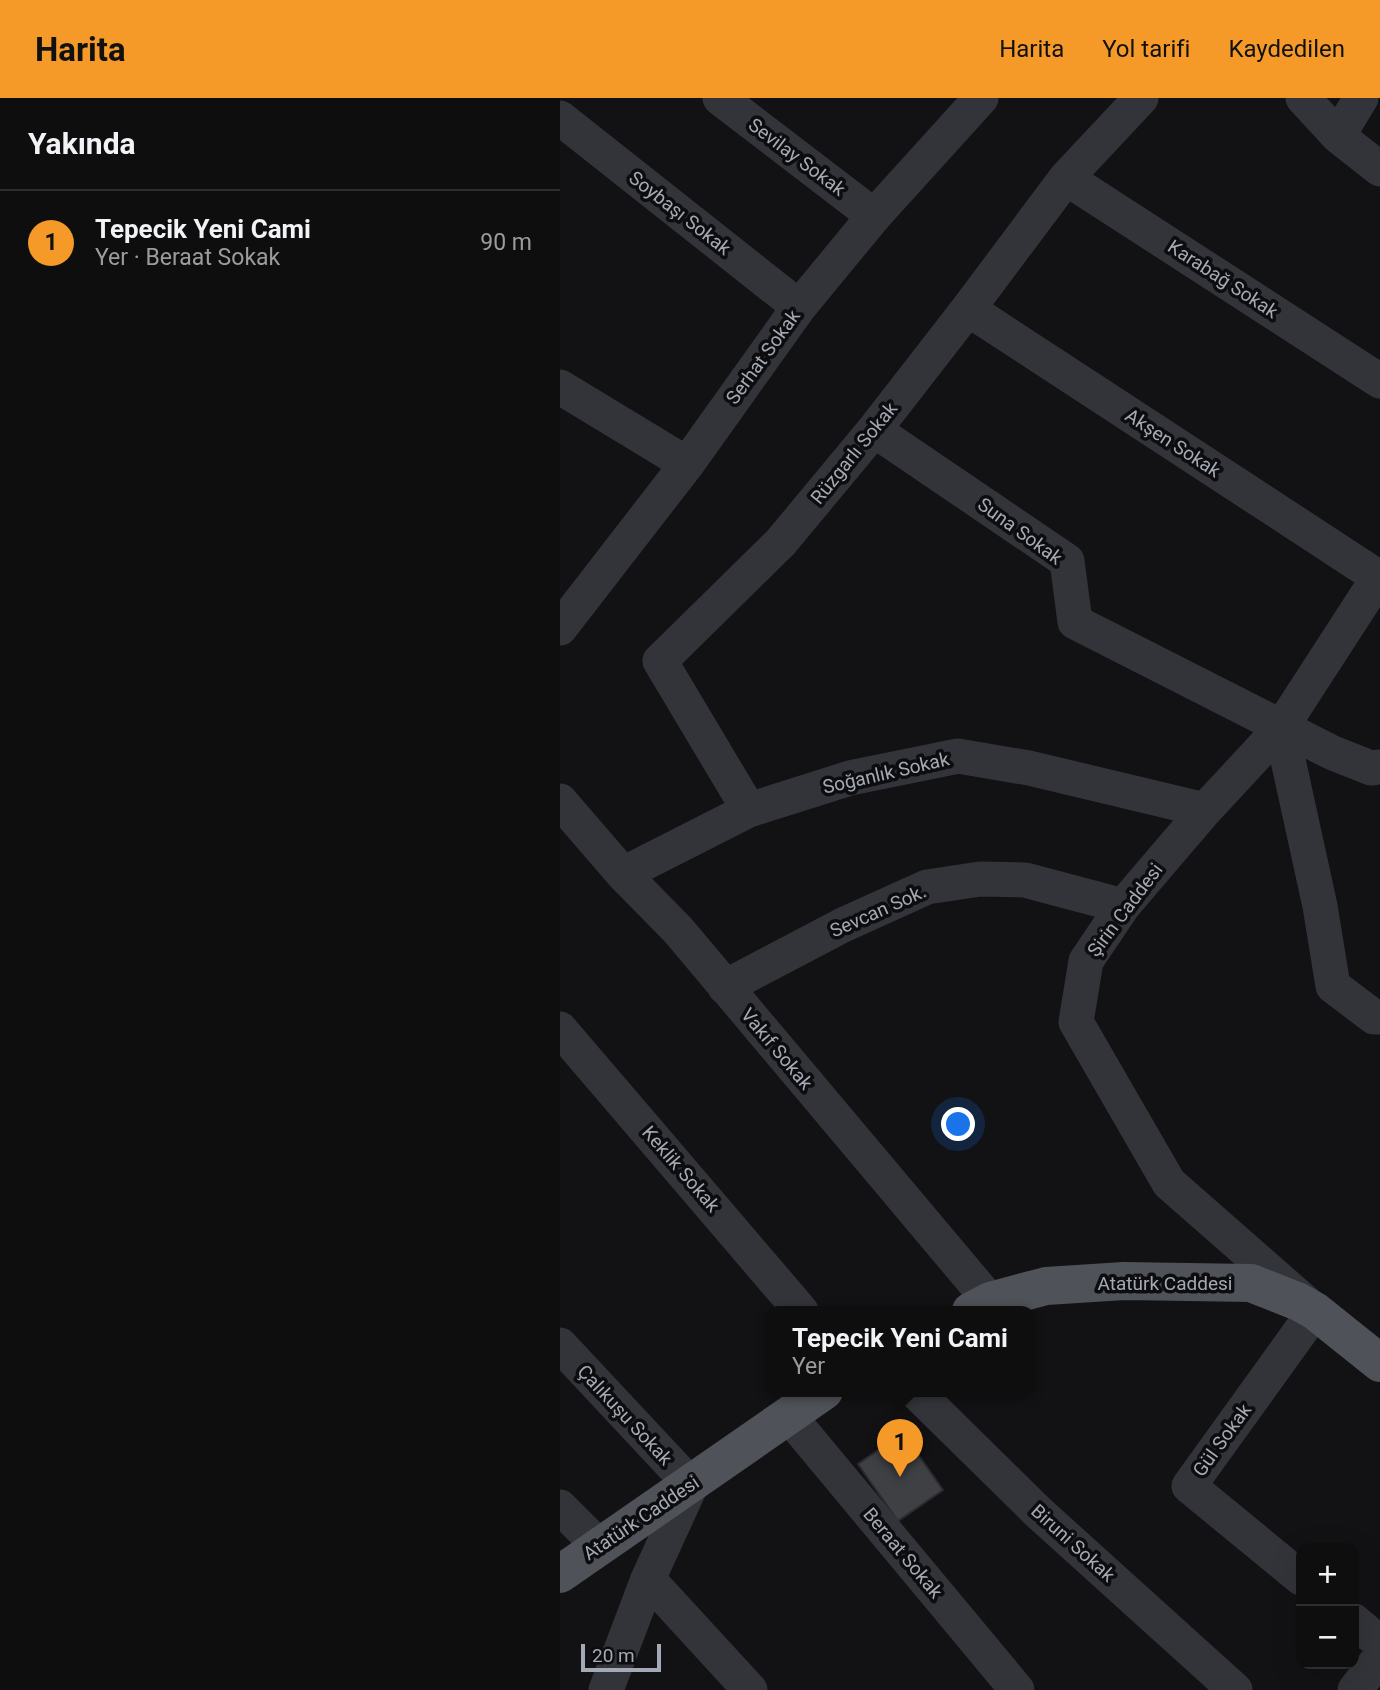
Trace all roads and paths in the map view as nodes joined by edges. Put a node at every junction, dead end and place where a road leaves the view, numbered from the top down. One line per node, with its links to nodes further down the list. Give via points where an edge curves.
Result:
1 (720, 98): 10 (street, Sevilay Sokak)
2 (981, 98): 10 (street, Serhat Sokak)
3 (1141, 98): 9 (street, Rüzgarlı Sokak)
4 (1303, 98): 7 (street)
5 (1361, 98): 7 (street)
6 (560, 118): 11 (street, Soybaşı Sokak)
7 (1338, 136): 8 (street)
8 (1380, 169)
9 (1066, 178): 12 (street, Rüzgarlı Sokak); 13 (street, Karabağ Sokak)
10 (874, 216): 11 (street, Serhat Sokak)
11 (799, 307): 16 (street, Serhat Sokak)
12 (968, 309): 15 (street, Rüzgarlı Sokak); 17 (street, Akşen Sokak)
13 (1380, 381)
14 (560, 387): 16 (street)
15 (874, 430): 19 (street, Suna Sokak, via 1067,561 1075,622); 22 (street, Rüzgarlı Sokak, via 780,542 660,661)
16 (687, 464): 18 (street, Serhat Sokak)
17 (1379, 576): 19 (street, Şirin Caddesi)
18 (560, 628)
19 (1281, 728): 20 (street, via 1371,768); 23 (street, Şirin Caddesi); 27 (street, via 1333,986)
20 (1380, 767)
21 (560, 801): 24 (street, Vakıf Sokak)
22 (749, 810): 23 (street, Soğanlık Sokak, via 850,778 958,756); 24 (street, Soğanlık Sokak)
23 (1205, 810): 25 (street, Şirin Caddesi)
24 (622, 874): 26 (street, Vakıf Sokak)
25 (1123, 906): 26 (street, Sevcan Sok., via 1025,880 980,879 927,887); 31 (street, Şirin Caddesi, via 1086,961 1076,1022 1169,1183)
26 (725, 987): 30 (street, Vakıf Sokak)
27 (1380, 1017)
28 (560, 1029): 29 (street, Keklik Sokak)
29 (797, 1306)
30 (981, 1306): 31 (main road, Atatürk Caddesi, via 1046,1286 1186,1280 1251,1283)
31 (1315, 1311): 33 (main road, Atatürk Caddesi); 41 (street, Gül Sokak, via 1189,1486)
32 (560, 1345): 37 (street, Çalıkuşu Sokak)
33 (1380, 1363)
34 (816, 1397): 36 (main road, Atatürk Caddesi)
35 (921, 1397): 49 (street, Biruni Sokak, via 1038,1512)
36 (789, 1416): 37 (main road, Atatürk Caddesi); 48 (street, Beraat Sokak)
37 (691, 1485): 39 (main road, Atatürk Caddesi); 42 (street)
38 (560, 1507): 39 (street)
39 (599, 1546): 40 (main road, Atatürk Caddesi)
40 (560, 1574)
41 (1296, 1574)
42 (648, 1579): 46 (street); 47 (street)
43 (1359, 1625): 44 (street)
44 (1380, 1643)
45 (1380, 1657): 50 (street)
46 (606, 1690)
47 (750, 1690)
48 (1017, 1690)
49 (1235, 1690)
50 (1355, 1690)

